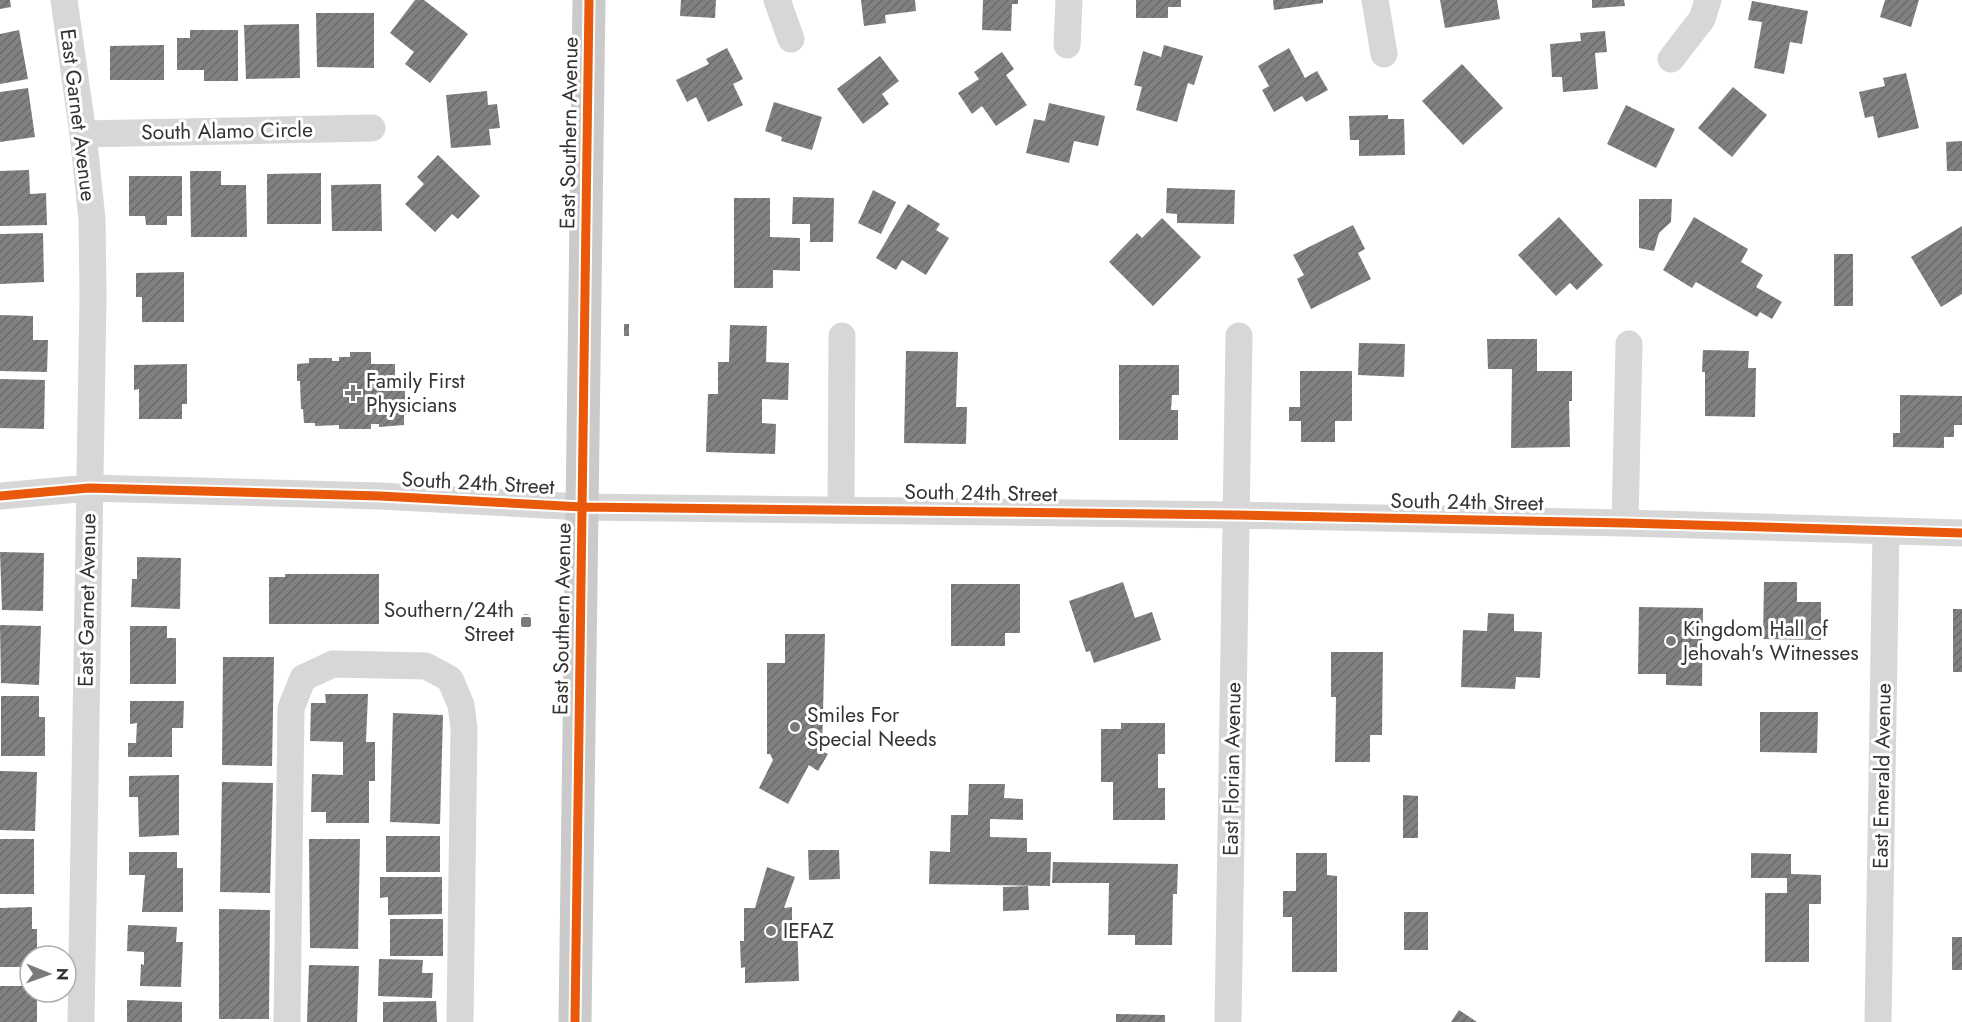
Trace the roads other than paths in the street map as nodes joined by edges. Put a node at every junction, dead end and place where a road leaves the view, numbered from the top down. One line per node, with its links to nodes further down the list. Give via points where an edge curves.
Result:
1 (63, 0): 12 (street, East Garnet Avenue)
2 (589, 0): 18 (main road, East Southern Avenue)
3 (777, 0): 7 (street)
4 (1069, 0): 8 (street)
5 (1375, 0): 9 (street)
6 (1708, 0): 10 (street, via 1702,19)
7 (791, 39)
8 (1067, 45)
9 (1384, 54)
10 (1671, 59)
11 (372, 128): 12 (street, South Alamo Circle)
12 (83, 134): 16 (street, East Garnet Avenue, via 92,219)
13 (842, 336): 19 (street)
14 (1239, 336): 20 (street, East Florian Avenue)
15 (1629, 344): 21 (street)
16 (89, 488): 17 (street, South 24th Street); 18 (street, South 24th Street, via 381,496); 24 (street, East Garnet Avenue)
17 (0, 496)
18 (582, 507): 19 (street, South 24th Street); 27 (main road, East Southern Avenue)
19 (841, 509): 20 (street, South 24th Street)
20 (1236, 515): 21 (street, South 24th Street); 28 (street, East Florian Avenue)
21 (1625, 523): 22 (street, South 24th Street)
22 (1886, 531): 23 (street, South 24th Street); 29 (street, East Emerald Avenue)
23 (1962, 533)
24 (81, 1022)
25 (287, 1022): 26 (street, via 291,708 303,678 333,664 426,666 450,680 461,705 464,728)
26 (460, 1022)
27 (575, 1022)
28 (1228, 1022)
29 (1878, 1022)

